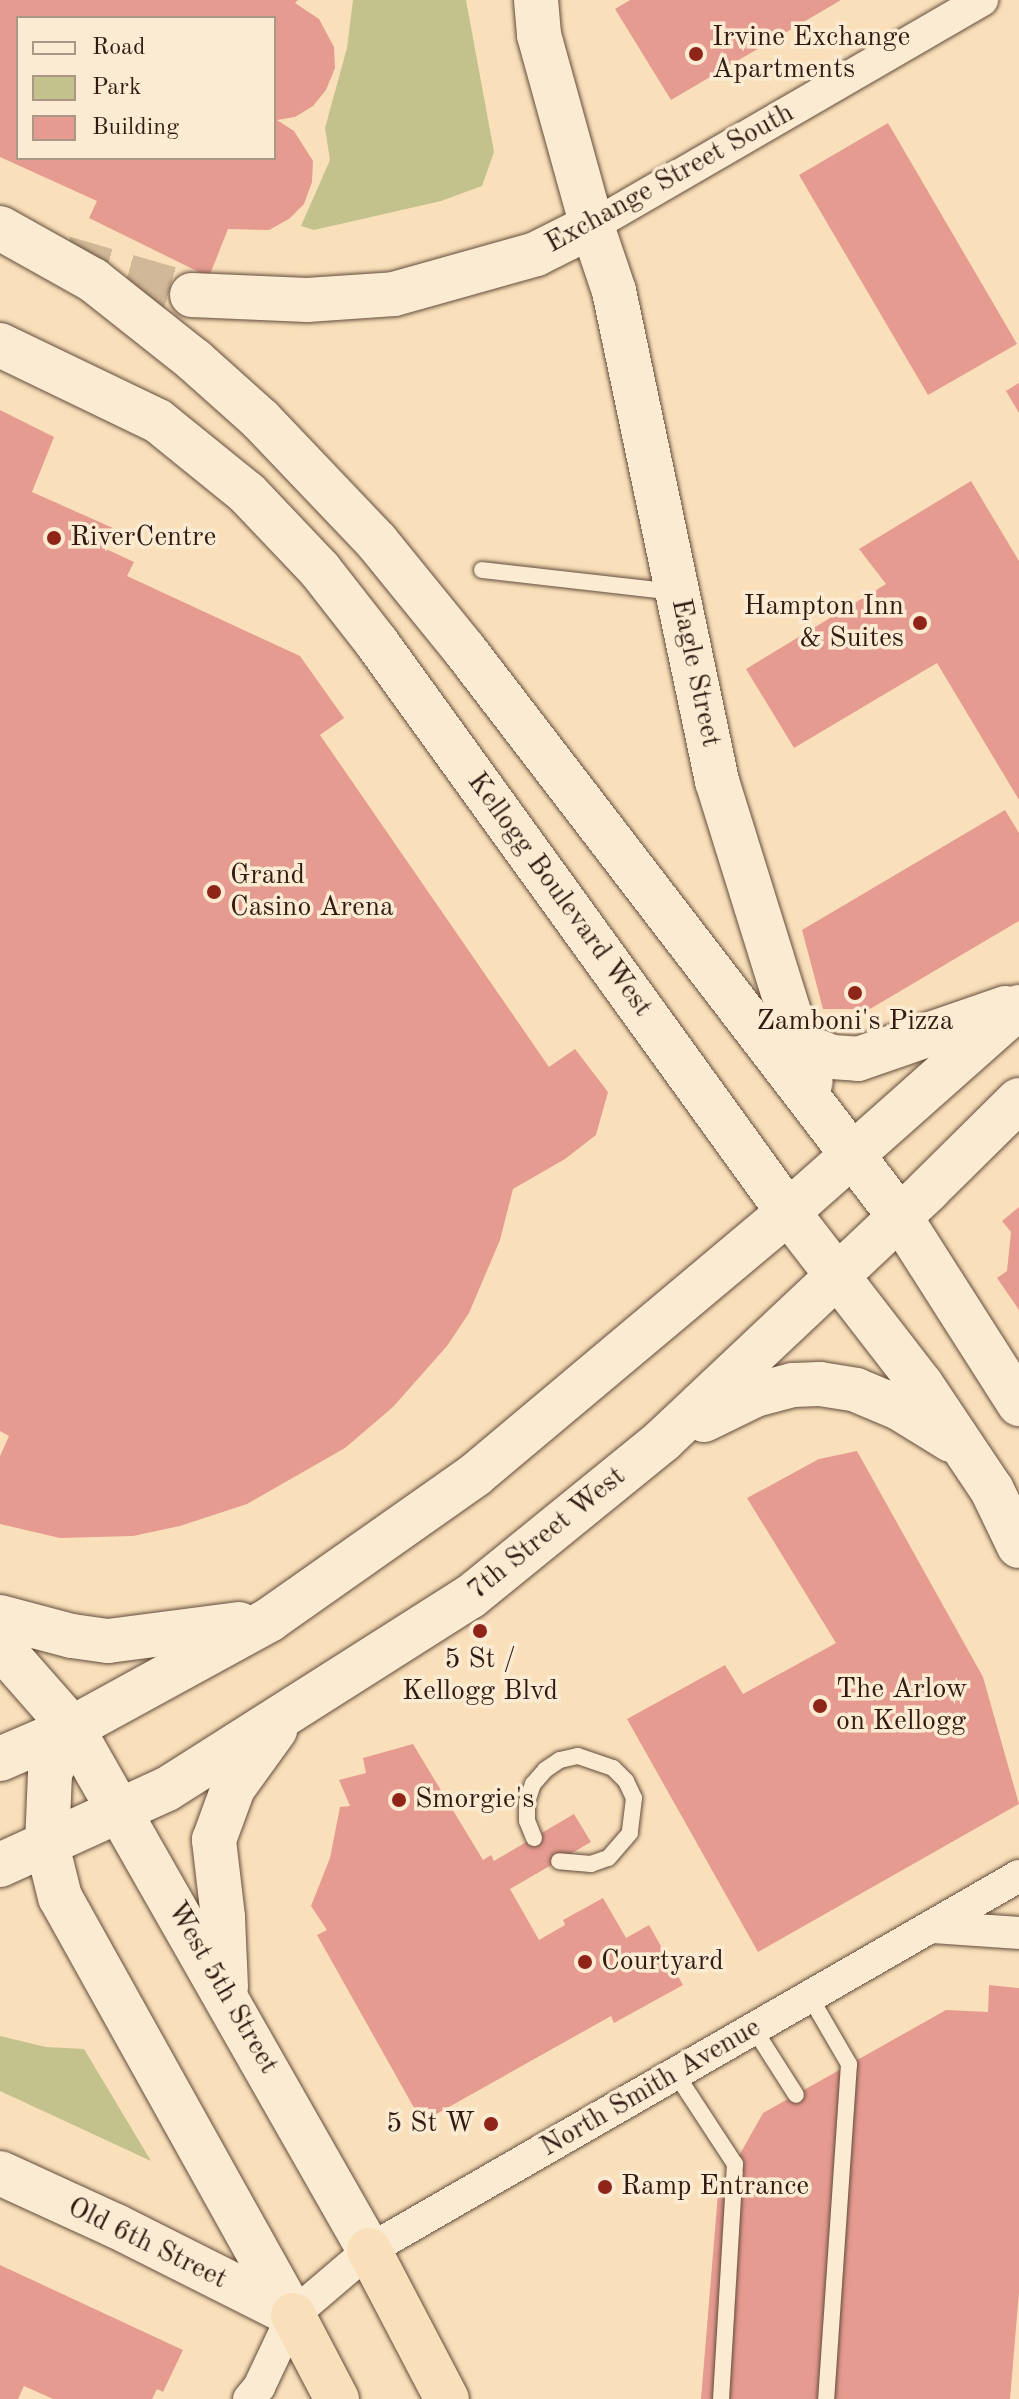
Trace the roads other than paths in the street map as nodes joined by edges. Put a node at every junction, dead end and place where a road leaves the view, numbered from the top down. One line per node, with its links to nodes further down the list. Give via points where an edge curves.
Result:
1 (536, 0): 3 (main road, Eagle Street, via 539,35)
2 (982, 0): 3 (street, Exchange Street South)
3 (592, 226): 5 (main road, Exchange Street South, via 536,254 394,294 307,300); 8 (main road, Eagle Street, via 614,291)
4 (0, 228): 10 (main road, via 93,280 194,360 260,419 377,542)
5 (192, 295)
6 (0, 345): 15 (main road, Kellogg Boulevard West, via 158,421 247,493 320,570)
7 (482, 570): 8 (lane)
8 (678, 592): 11 (main road, Eagle Street, via 717,781)
9 (1019, 1005): 11 (main road, via 858,1059); 14 (main road)
10 (753, 1024): 11 (main road); 13 (main road)
11 (798, 1045): 13 (main road, Eagle Street)
12 (1019, 1100): 16 (main road, 7th Street West)
13 (821, 1114): 14 (main road)
14 (852, 1154): 15 (main road); 16 (main road)
15 (788, 1212): 17 (main road, Kellogg Boulevard West); 23 (main road, via 475,1475)
16 (900, 1217): 17 (main road, 7th Street West); 18 (main road)
17 (836, 1275): 19 (main road, 7th Street West); 20 (main road, Kellogg Boulevard West)
18 (1019, 1404)
19 (663, 1440): 20 (main road, via 755,1395 820,1384 856,1390 899,1408); 25 (main road, 7th Street West, via 470,1597)
20 (963, 1448): 21 (main road, Kellogg Boulevard West, via 992,1490)
21 (1019, 1546)
22 (0, 1617): 23 (main road, via 108,1641)
23 (269, 1620): 26 (main road)
24 (0, 1646): 26 (main road, West 5th Street)
25 (289, 1711): 28 (main road, 7th Street West, via 167,1789); 36 (main road, via 233,1788 214,1840)
26 (72, 1728): 27 (main road); 28 (main road, West 5th Street); 30 (main road, via 50,1773)
27 (0, 1759)
28 (119, 1813): 30 (main road, 7th Street West); 36 (main road, West 5th Street)
29 (534, 1838): 31 (lane, via 527,1802 545,1770 578,1756 613,1768 634,1798 630,1833 608,1858 591,1864)
30 (47, 1845): 32 (main road, 7th Street West); 43 (main road, via 60,1897)
31 (559, 1861)
32 (0, 1865)
33 (1019, 1876): 34 (street, North Smith Avenue)
34 (931, 1927): 35 (street); 37 (street, North Smith Avenue)
35 (1019, 1933)
36 (226, 1994): 42 (main road, West 5th Street)
37 (810, 1997): 38 (street, North Smith Avenue); 48 (lane, via 849,2064)
38 (754, 2029): 39 (street, North Smith Avenue); 40 (lane)
39 (676, 2074): 42 (street, North Smith Avenue); 47 (lane, via 735,2164)
40 (796, 2095)
41 (0, 2173): 43 (main road, Old 6th Street)
42 (369, 2250): 43 (street, North Smith Avenue); 46 (highway)
43 (293, 2315): 44 (street); 45 (highway)
44 (249, 2399)
45 (337, 2399)
46 (447, 2399)
47 (721, 2399)
48 (826, 2399)

